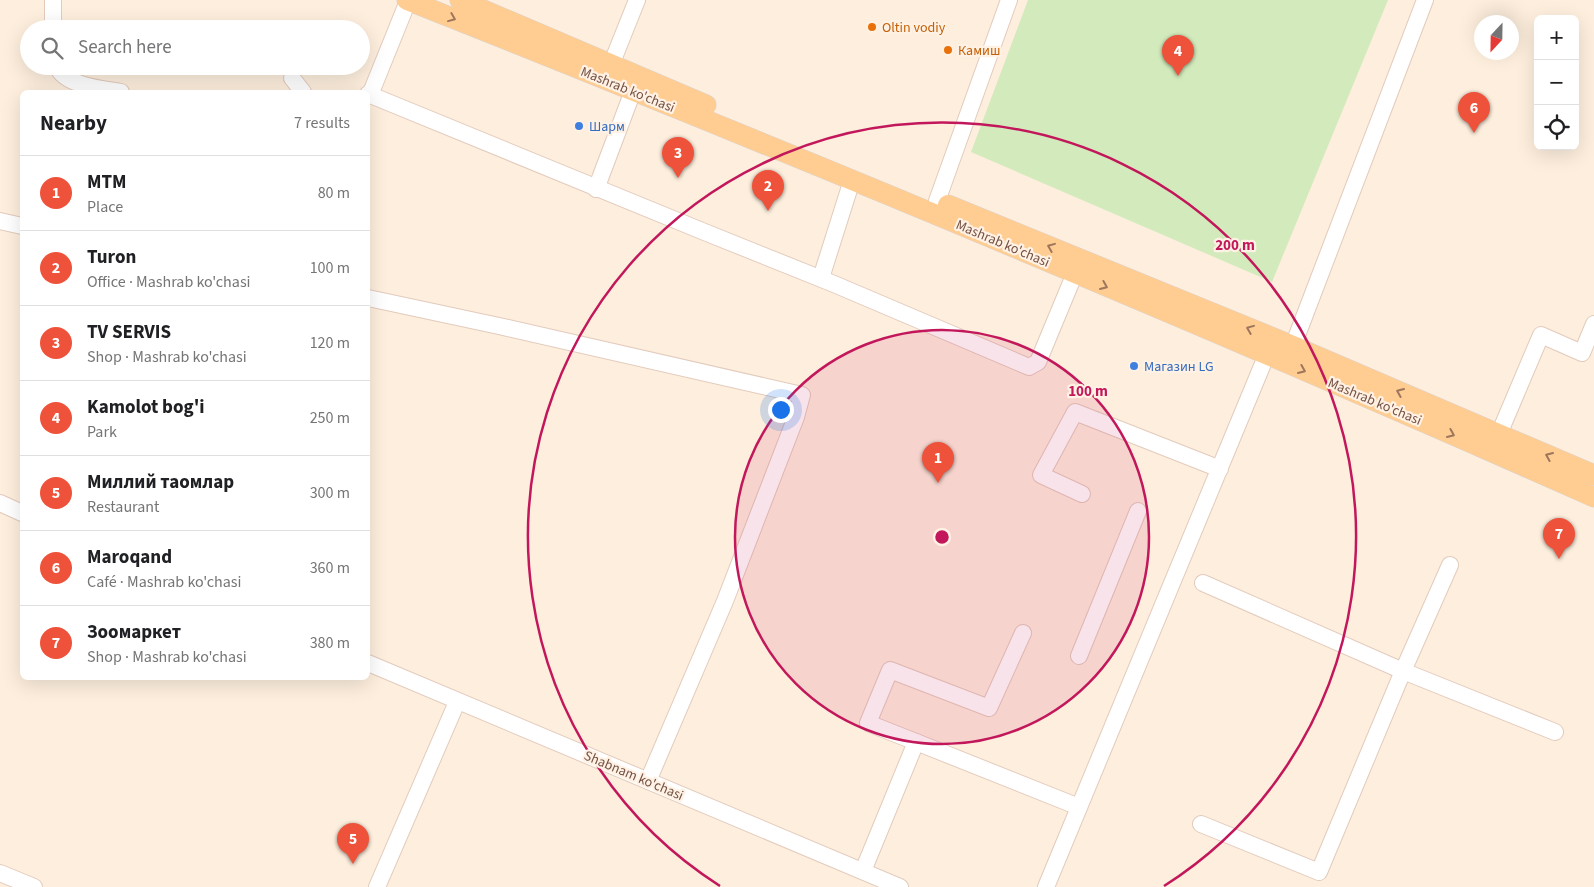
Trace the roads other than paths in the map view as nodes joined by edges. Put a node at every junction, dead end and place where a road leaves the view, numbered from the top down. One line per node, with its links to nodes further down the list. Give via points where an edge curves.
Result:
1 (53, 0): 7 (street)
2 (408, 0): 13 (street); 14 (main road, Mashrab ko'chasi, one-way to 14)
3 (460, 0): 8 (main road, Mashrab ko'chasi)
4 (637, 0): 8 (street)
5 (1009, 0): 19 (street)
6 (1425, 0): 26 (street)
7 (53, 20)
8 (611, 65): 16 (main road, Mashrab ko'chasi)
9 (64, 75): 11 (street, via 76,83)
10 (292, 78): 12 (street)
11 (112, 90)
12 (301, 90)
13 (367, 90)
14 (633, 91): 16 (main road, Mashrab ko'chasi); 18 (street)
15 (370, 96): 18 (street)
16 (724, 120): 17 (main road, Mashrab ko'chasi); 19 (main road, Mashrab ko'chasi)
17 (852, 180): 22 (main road, Mashrab ko'chasi); 23 (street)
18 (596, 189): 23 (street)
19 (937, 200): 26 (main road, Mashrab ko'chasi, one-way to 19)
20 (0, 221): 21 (street)
21 (20, 226)
22 (1075, 274): 23 (street, via 1038,362 1029,367); 27 (main road, Mashrab ko'chasi, one-way to 27)
23 (821, 278)
24 (370, 298): 47 (street, via 805,396 725,601)
25 (1594, 324): 28 (street, via 1582,353 1541,335)
26 (1293, 346): 28 (main road, Mashrab ko'chasi, one-way to 26)
27 (1266, 354): 31 (street); 34 (main road, Mashrab ko'chasi, one-way to 34)
28 (1499, 434): 30 (main road, Mashrab ko'chasi, one-way to 28)
29 (1594, 460): 30 (main road)
30 (1571, 465): 32 (main road, Mashrab ko'chasi)
31 (1220, 469): 33 (street, via 1075,412 1041,475); 48 (street)
32 (1594, 476)
33 (1082, 494)
34 (1594, 497)
35 (0, 503): 37 (street)
36 (1138, 511): 41 (street)
37 (20, 512)
38 (1450, 566): 43 (street)
39 (1203, 583): 43 (street)
40 (1023, 633): 46 (street, via 989,708 890,670 868,723)
41 (1080, 656)
42 (370, 664): 44 (street, Shabnam ko'chasi)
43 (1403, 671): 45 (street); 49 (street, via 1319,872)
44 (457, 702): 47 (street, Shabnam ko'chasi); 53 (street)
45 (1555, 732)
46 (916, 742): 48 (street); 50 (street)
47 (648, 781): 50 (street, Shabnam ko'chasi)
48 (1079, 807): 55 (street)
49 (1201, 824)
50 (863, 871): 54 (street, Shabnam ko'chasi)
51 (0, 873): 52 (street)
52 (34, 887)
53 (377, 887)
54 (900, 887)
55 (1046, 887)

